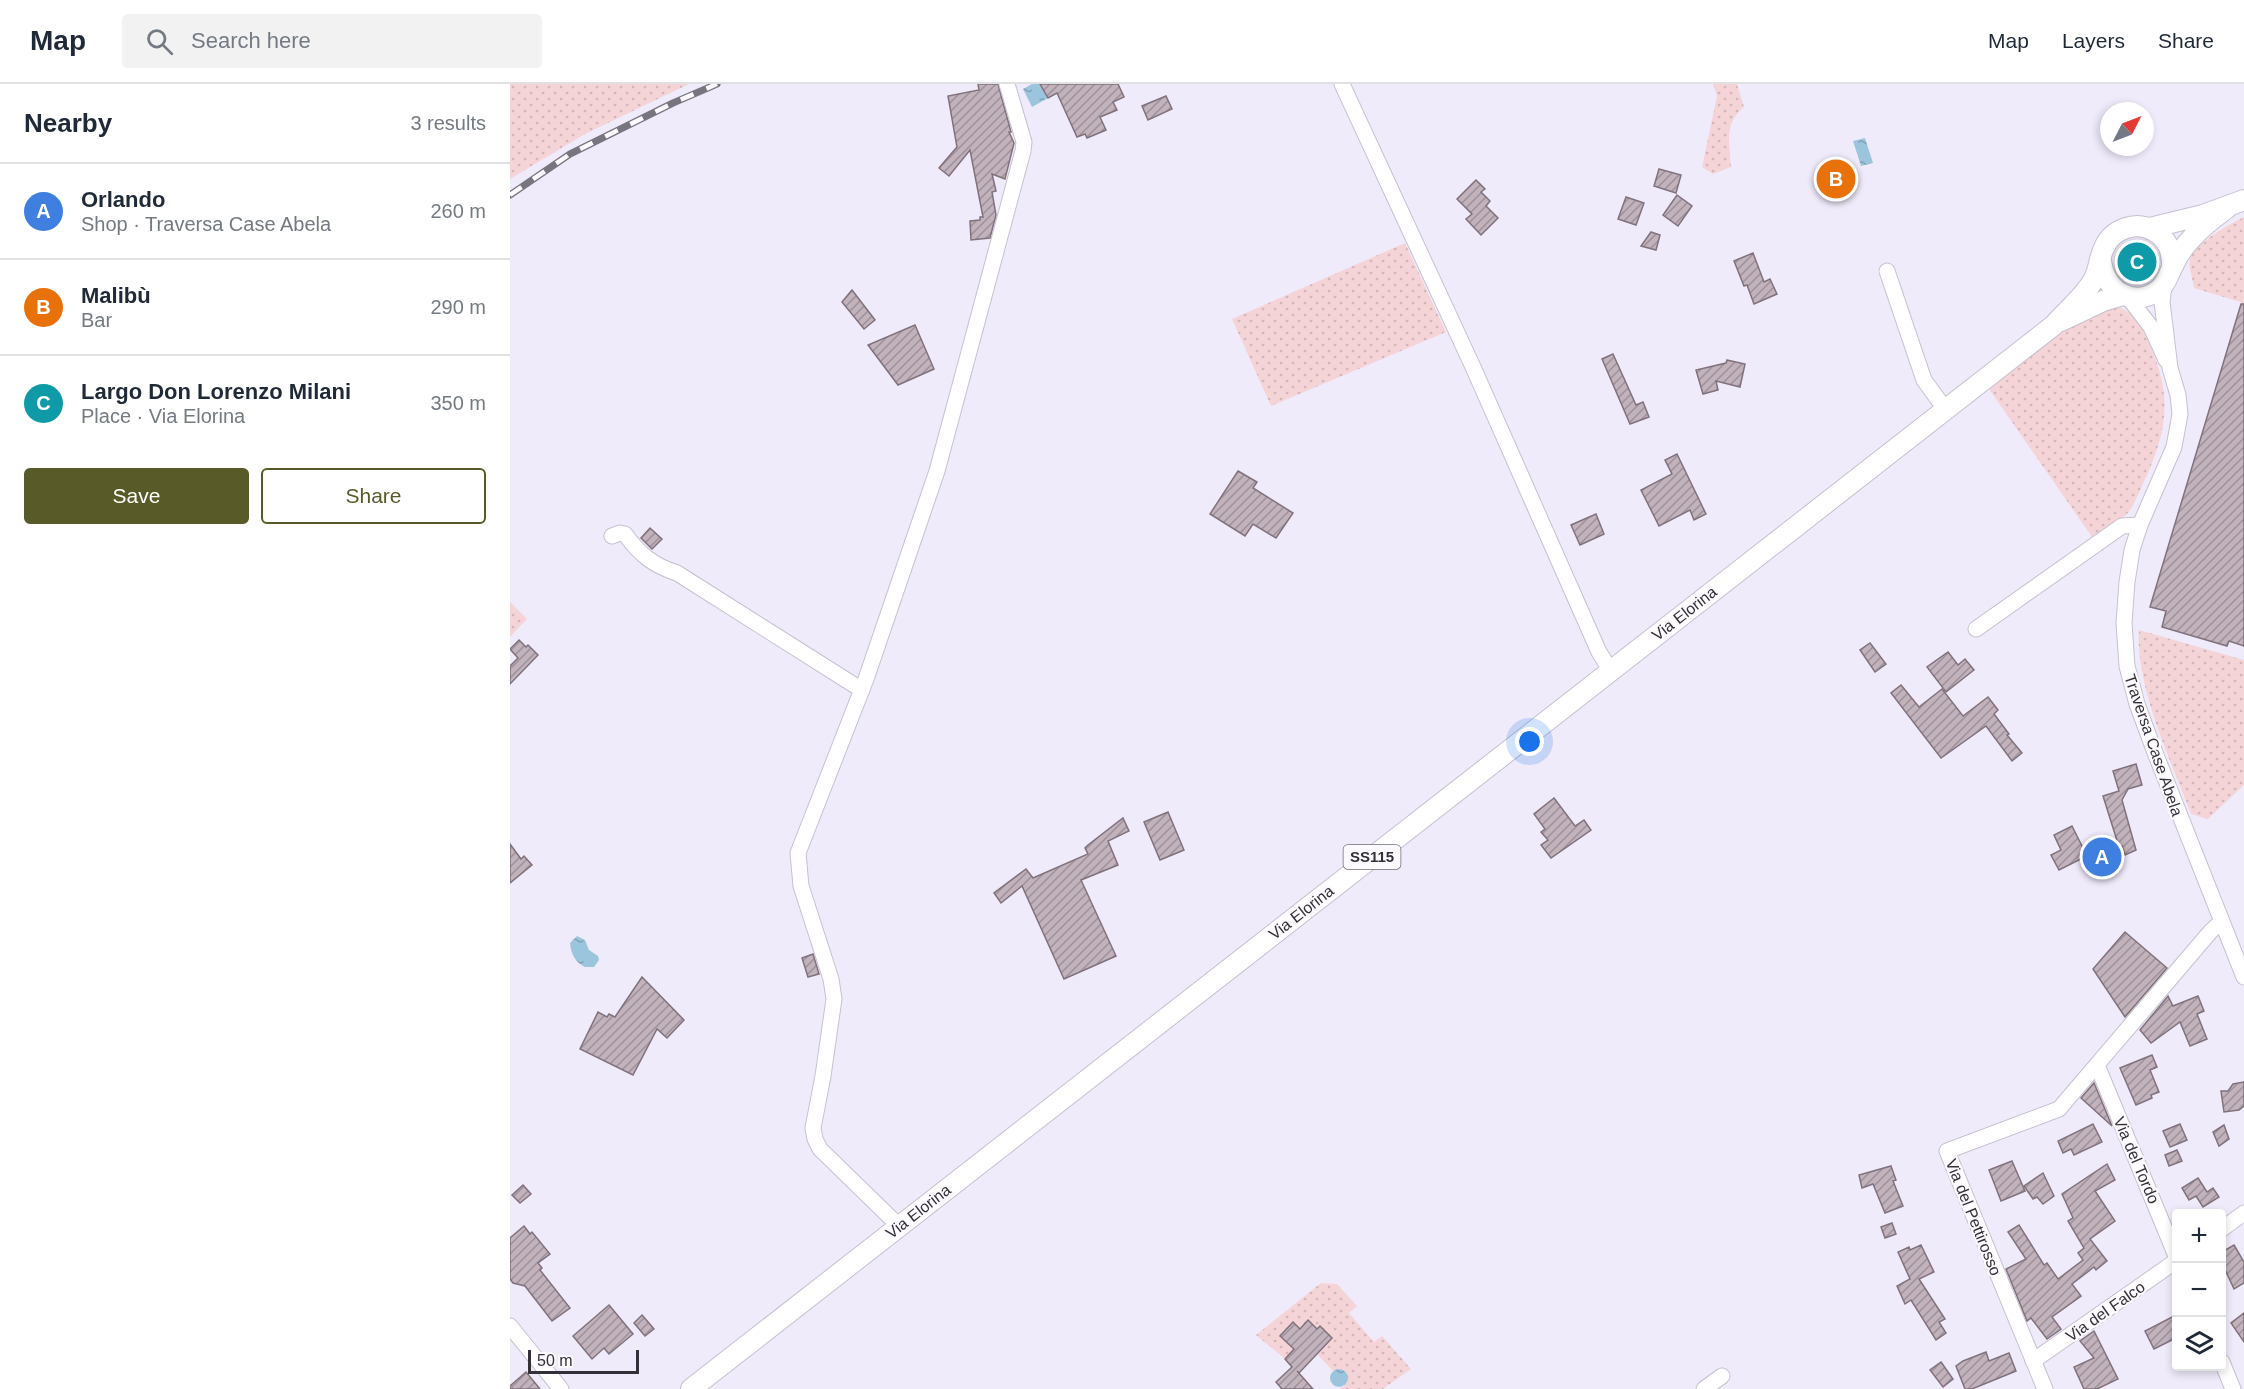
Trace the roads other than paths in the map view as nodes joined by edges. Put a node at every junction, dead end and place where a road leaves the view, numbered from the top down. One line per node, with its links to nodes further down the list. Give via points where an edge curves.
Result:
1 (1007, 84): 17 (street, via 1024,142 1023,151 938,471)
2 (1342, 84): 16 (street, via 1599,652)
3 (2235, 204): 4 (main road); 6 (main road, via 2192,237)
4 (2150, 228): 5 (main road, via 2127,227 2116,232 2108,240); 6 (main road, via 2168,243)
5 (2101, 261): 9 (main road, via 2107,282); 10 (main road, via 2093,280)
6 (2172, 266): 8 (main road)
7 (1887, 271): 12 (street, via 1924,380)
8 (2164, 285): 9 (main road, via 2148,296); 11 (street, via 2162,302)
9 (2126, 296): 10 (main road, via 2103,301); 11 (street, via 2151,327)
10 (2054, 325): 12 (main road, Via Elorina / SS115)
11 (2170, 368): 13 (street, Traversa Case Abela, via 2178,395 2178,431)
12 (1945, 409): 16 (main road, Via Elorina / SS115)
13 (2140, 525): 15 (street, via 2122,526); 18 (street, Traversa Case Abela, via 2127,582 2127,666 2150,741)
14 (612, 536): 17 (street, via 626,534 651,562 677,573)
15 (1976, 628)
16 (1611, 670): 22 (main road, Via Elorina / SS115)
17 (862, 690): 22 (street, via 798,853 801,886 834,999 813,1128 820,1149)
18 (2221, 922): 19 (street, Traversa Case Abela); 20 (street, Via del Pettirosso)
19 (2244, 977)
20 (2097, 1065): 24 (street, Via del Tordo); 27 (street, Via del Pettirosso, via 2059,1109 1947,1151)
21 (2244, 1213): 23 (street)
22 (899, 1226): 31 (main road, Via Elorina / SS115)
23 (2226, 1226)
24 (2172, 1246)
25 (2173, 1263): 27 (street, Via del Falco)
26 (510, 1326): 30 (street)
27 (2034, 1361): 33 (street, Via del Pettirosso)
28 (2226, 1371): 34 (street)
29 (1722, 1376): 32 (street)
30 (561, 1389)
31 (691, 1389)
32 (1704, 1389)
33 (2045, 1389)
34 (2233, 1389)

